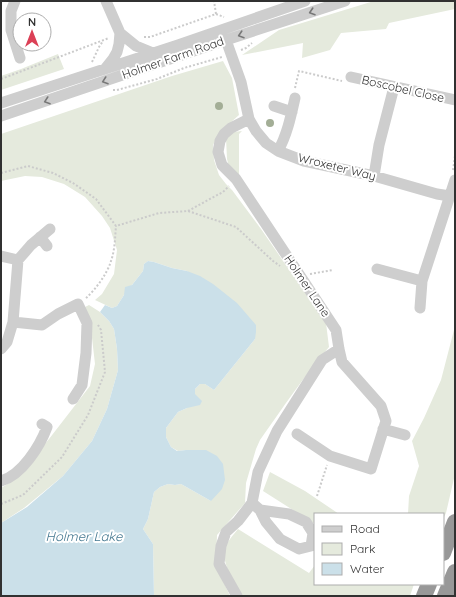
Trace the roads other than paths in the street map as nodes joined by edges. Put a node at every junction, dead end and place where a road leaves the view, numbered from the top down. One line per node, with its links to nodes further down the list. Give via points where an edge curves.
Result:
1 (15, 1): 8 (street, via 11,11 11,30)
2 (106, 1): 5 (street)
3 (306, 1): 7 (street, Holmer Farm Road)
4 (345, 1): 6 (street, Holmer Farm Road, one-way to 6)
5 (120, 33): 7 (street, via 136,46); 9 (street, via 117,52)
6 (226, 40): 17 (street, Holmer Farm Road, one-way to 17); 18 (street, Wroxeter Way, via 241,82)
7 (153, 53): 9 (street, Holmer Farm Road)
8 (20, 58)
9 (104, 69): 14 (street, Holmer Farm Road)
10 (348, 79): 11 (street, Boscobel Close)
11 (394, 87): 13 (street, Boscobel Close); 21 (street)
12 (295, 96): 16 (street)
13 (455, 100)
14 (1, 104)
15 (274, 106): 16 (street)
16 (292, 112): 19 (street)
17 (1, 116)
18 (249, 119): 19 (street, Wroxeter Way, via 266,143); 33 (street, Holmer Lane, via 224,134 218,152 222,165 236,180 336,330)
19 (278, 151): 21 (street, Wroxeter Way, via 304,161)
20 (454, 175): 22 (street)
21 (374, 176): 22 (street, Wroxeter Way)
22 (450, 196): 29 (street)
23 (50, 229): 24 (street)
24 (40, 237): 25 (street); 27 (street)
25 (48, 246)
26 (1, 256): 27 (street)
27 (18, 260): 31 (street)
28 (377, 269): 29 (street)
29 (422, 281): 30 (street)
30 (420, 308)
31 (14, 322): 32 (street); 34 (street, via 42,325 78,304 87,323 86,354 82,385)
32 (3, 345)
33 (339, 349): 36 (street, Holmer Lane, via 342,362 381,406 386,420); 40 (street, via 322,360 277,431 258,472)
34 (73, 399)
35 (42, 424): 39 (street, via 46,427 33,454 22,467)
36 (383, 428): 37 (street, Holmer Lane, via 370,473 330,456); 38 (street)
37 (297, 434)
38 (404, 435)
39 (1, 481)
40 (256, 506): 40 (street, via 289,514 306,522 313,533 311,546 299,549 280,539); 45 (street, via 226,532 221,546 219,564)
41 (455, 522): 42 (highway)
42 (444, 551)
43 (455, 572): 47 (highway)
44 (430, 585): 46 (highway)
45 (237, 596)
46 (424, 596)
47 (445, 596)

